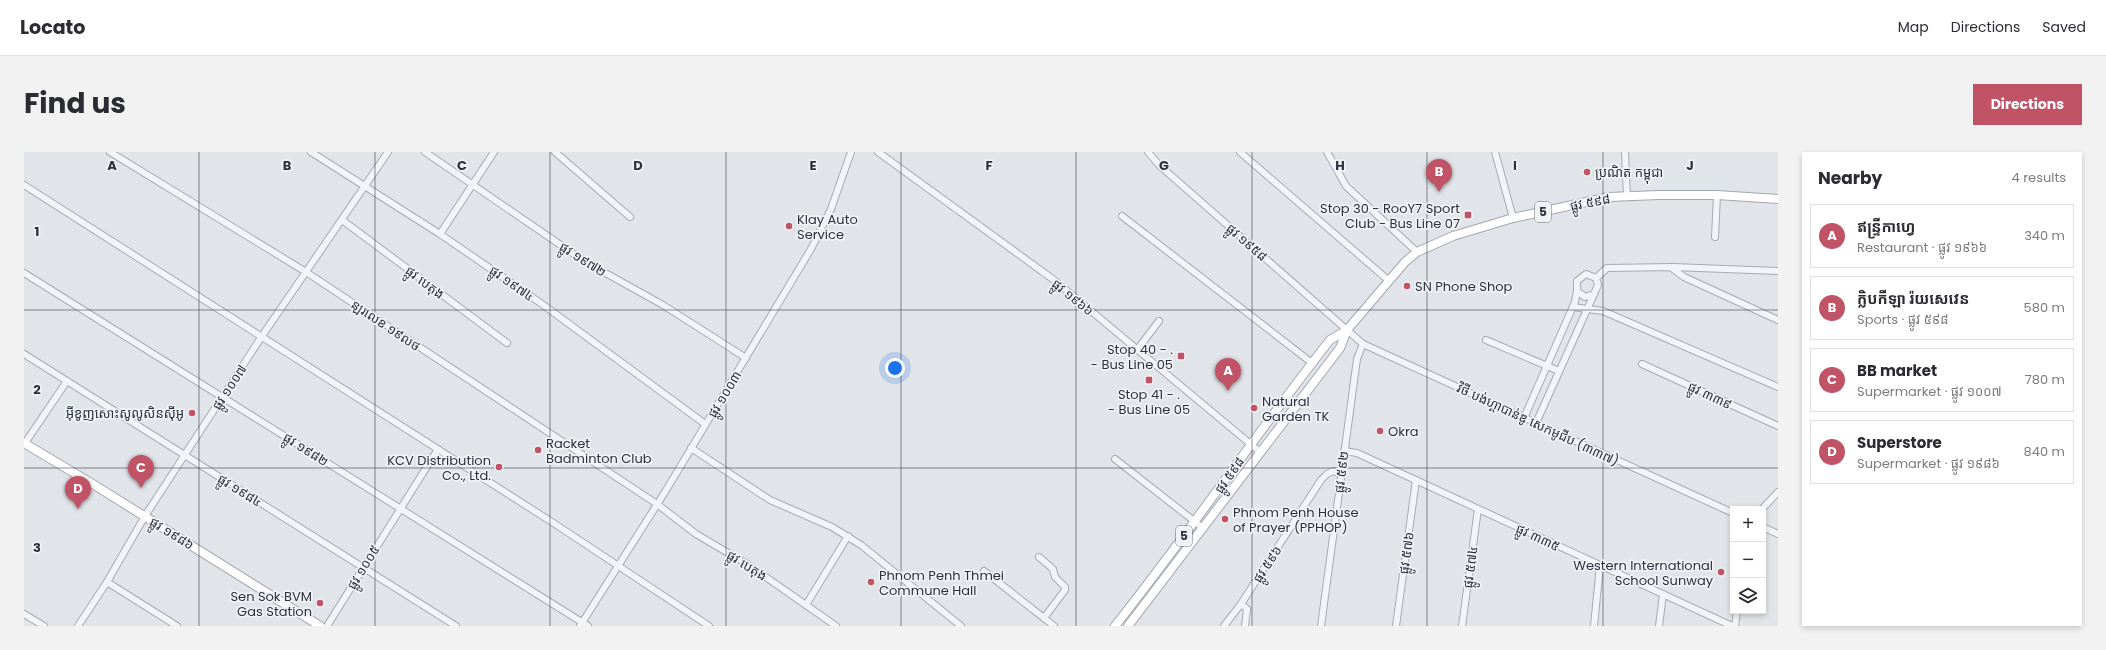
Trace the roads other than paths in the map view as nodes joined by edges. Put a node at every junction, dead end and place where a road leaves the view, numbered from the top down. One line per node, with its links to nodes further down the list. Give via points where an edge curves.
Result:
1 (110, 152): 28 (street, ន្ឡរលេខ ១៩លថ)
2 (311, 152): 16 (street, ផ្លូវ ១៩៧៤)
3 (388, 152): 16 (street, ផ្លូវ ១០០៧)
4 (425, 152): 14 (street, ផ្លូវ ១៩៧២)
5 (494, 152): 14 (street)
6 (555, 152): 21 (street)
7 (851, 152): 46 (street, ផ្លូវ ១០០៣, via 831,209 811,249)
8 (878, 152): 44 (street, ផ្លូវ ១៩៦៦, via 1054,280)
9 (1148, 152): 39 (street, ផ្លូវ ១៩៥៨)
10 (1240, 152): 32 (street)
11 (1327, 152): 26 (street, via 1346,186)
12 (1495, 152): 22 (street)
13 (1626, 152): 18 (street)
14 (472, 184): 24 (street); 46 (street, ផ្លូវ ១៩៧២, via 584,261 663,305)
15 (24, 185): 40 (street)
16 (366, 186): 23 (street, ផ្លូវ ១០០៧); 24 (street, ផ្លូវ ១៩៧៤)
17 (1716, 195): 18 (main road, ផ្លូវ ៥៩៨ / 5); 19 (main road, ផ្លូវ ៥៩៨ / 5); 25 (street)
18 (1627, 196): 22 (main road, ផ្លូវ ៥៩៨ / 5)
19 (1778, 199)
20 (1122, 216): 47 (street)
21 (630, 217)
22 (1514, 218): 26 (main road, ផ្លូវ ៥៩៨ / 5, via 1453,236)
23 (342, 220): 28 (street, ផ្លូវ ១០០៧); 42 (street, ផ្លូវ បេតុង)
24 (440, 234): 56 (street, ផ្លូវ ១៩៧៤, via 569,323)
25 (1715, 237)
26 (1417, 252): 32 (main road, ផ្លូវ ៥៩៨ / 5)
27 (1672, 267): 29 (street); 31 (street, via 1607,268); 37 (street, via 1684,277)
28 (306, 272): 40 (street, ផ្លូវ ១០០៧); 69 (street, ន្ឡរលេខ ១៩លថ)
29 (1778, 272)
30 (24, 273): 53 (street, ផ្លូវ ១៩៨២)
31 (1596, 278): 33 (street, via 1589,274 1582,275 1577,281); 34 (street, via 1598,285)
32 (1388, 280): 39 (main road, ផ្លូវ ៥៩៨ / 5)
33 (1577, 291): 34 (street, via 1585,297); 35 (street)
34 (1594, 294): 36 (street)
35 (1573, 307): 36 (street); 49 (street)
36 (1587, 309): 50 (street); 52 (street, via 1603,310)
37 (1778, 320)
38 (1159, 321): 44 (street)
39 (1347, 330): 43 (street, វិថី បង់ហ្គាបាន់ឌូ សេកមូជីប (៣៣៧)); 47 (main road, ផ្លូវ ៥៩៨ / 5, via 1330,340); 63 (main road, ផ្លូវ ៥៩៨ / 5, via 1340,348)
40 (262, 336): 53 (street, ផ្លូវ ១០០៧); 60 (street)
41 (1486, 340): 49 (street)
42 (507, 343)
43 (1363, 344): 54 (street, វិថី បង់ហ្គាបាន់ឌូ សេកមូជីប (៣៣៧)); 62 (street, ផ្លូវ ៥៩២, via 1357,359)
44 (1137, 350): 59 (street, ផ្លូវ ១៩៦៦)
45 (24, 354): 51 (street, ផ្លូវ ១៩៨៤)
46 (746, 358): 56 (street, ផ្លូវ ១០០៣)
47 (1312, 363): 59 (main road, ផ្លូវ ៥៩៨ / 5)
48 (1642, 364): 57 (street, ផ្លូវ ៣៣៩)
49 (1547, 366): 50 (street); 54 (street)
50 (1559, 371): 55 (street)
51 (67, 381): 58 (street); 64 (street, ផ្លូវ ១៩៨៤)
52 (1778, 387)
53 (222, 397): 64 (street, ផ្លូវ ១០០៧); 71 (street, ផ្លូវ ១៩៨២)
54 (1524, 418): 55 (street, វិថី បង់ហ្គាបាន់ឌូ សេកមូជីប (៣៣៧))
55 (1536, 423): 73 (street, វិថី បង់ហ្គាបាន់ឌូ សេកមូជីប (៣៣៧))
56 (705, 424): 61 (street, ផ្លូវ ១០០៣)
57 (1778, 426)
58 (25, 443): 74 (main road, ផ្លូវ ១៩៨៦)
59 (1251, 444): 63 (street, ផ្លូវ ១៩៦៦); 75 (main road, ផ្លូវ ៥៩៨ / 5)
60 (438, 448): 71 (street, ផ្លូវ ១០០៥); 81 (street)
61 (691, 448): 69 (street, ផ្លូវ ១០០៣); 79 (street, via 770,500)
62 (1344, 451): 66 (street, ផ្លូវ ៥៩២); 67 (street, ផ្លូវ ៣៣៥, via 1357,453)
63 (1260, 452): 76 (main road, ផ្លូវ ៥៩៨ / 5)
64 (185, 455): 74 (street, ផ្លូវ ១០០៧); 83 (street, ផ្លូវ ១៩៨៤)
65 (1115, 459): 75 (street)
66 (1341, 474): 87 (street, ផ្លូវ ៥៩៦, via 1333,471 1321,480); 107 (street, ផ្លូវ ៥៩២)
67 (1416, 480): 72 (street, ផ្លូវ ៣៣៥); 108 (street, ផ្លូវ ៥៧៦)
68 (1778, 492): 70 (street)
69 (657, 504): 81 (street, ផ្លូវ ១០០៣); 88 (street, ផ្លូវ បេតុង, via 696,534 747,564)
70 (1765, 506)
71 (400, 508): 83 (street, ផ្លូវ ១០០៥); 92 (street, ផ្លូវ ១៩៨២)
72 (1478, 509): 82 (street, ផ្លូវ ៣៣៥); 109 (street, ផ្លូវ ៥៧៤)
73 (1730, 512)
74 (145, 516): 85 (street, ផ្លូវ ១០០៧); 96 (main road, ផ្លូវ ១៩៨៦)
75 (1196, 522): 76 (street); 103 (main road, ផ្លូវ ៥៩៨ / 5)
76 (1203, 528): 104 (main road, ផ្លូវ ៥៩៨ / 5)
77 (1766, 528): 78 (street)
78 (1778, 534)
79 (848, 536): 88 (street); 101 (street)
80 (1039, 557): 91 (street, via 1053,569 1055,577 1065,587)
81 (619, 565): 92 (street, ផ្លូវ ១០០៣); 99 (street)
82 (1600, 565): 86 (street, ផ្លូវ ៣៣៥); 110 (street)
83 (363, 568): 97 (street, ផ្លូវ ១០០៥); 98 (street, ផ្លូវ ១៩៨៤)
84 (984, 571): 91 (street)
85 (106, 582): 94 (street, ផ្លូវ ១០០៧); 95 (street)
86 (1663, 594): 111 (street); 112 (street, ផ្លូវ ៣៣៥)
87 (1241, 604): 105 (street, ផ្លូវ ៥៩៦); 106 (street, via 1247,609)
88 (806, 605): 100 (street, ផ្លូវ បេតុង)
89 (24, 614): 93 (street)
90 (1737, 614): 113 (street)
91 (1044, 618): 102 (street)
92 (583, 625)
93 (44, 626)
94 (78, 626)
95 (177, 626)
96 (320, 626)
97 (327, 626)
98 (456, 626)
99 (709, 626)
100 (836, 626)
101 (960, 626)
102 (1054, 626)
103 (1114, 626)
104 (1128, 626)
105 (1224, 626)
106 (1245, 626)
107 (1321, 626)
108 (1396, 626)
109 (1462, 626)
110 (1594, 626)
111 (1659, 626)
112 (1732, 626)
113 (1735, 626)

